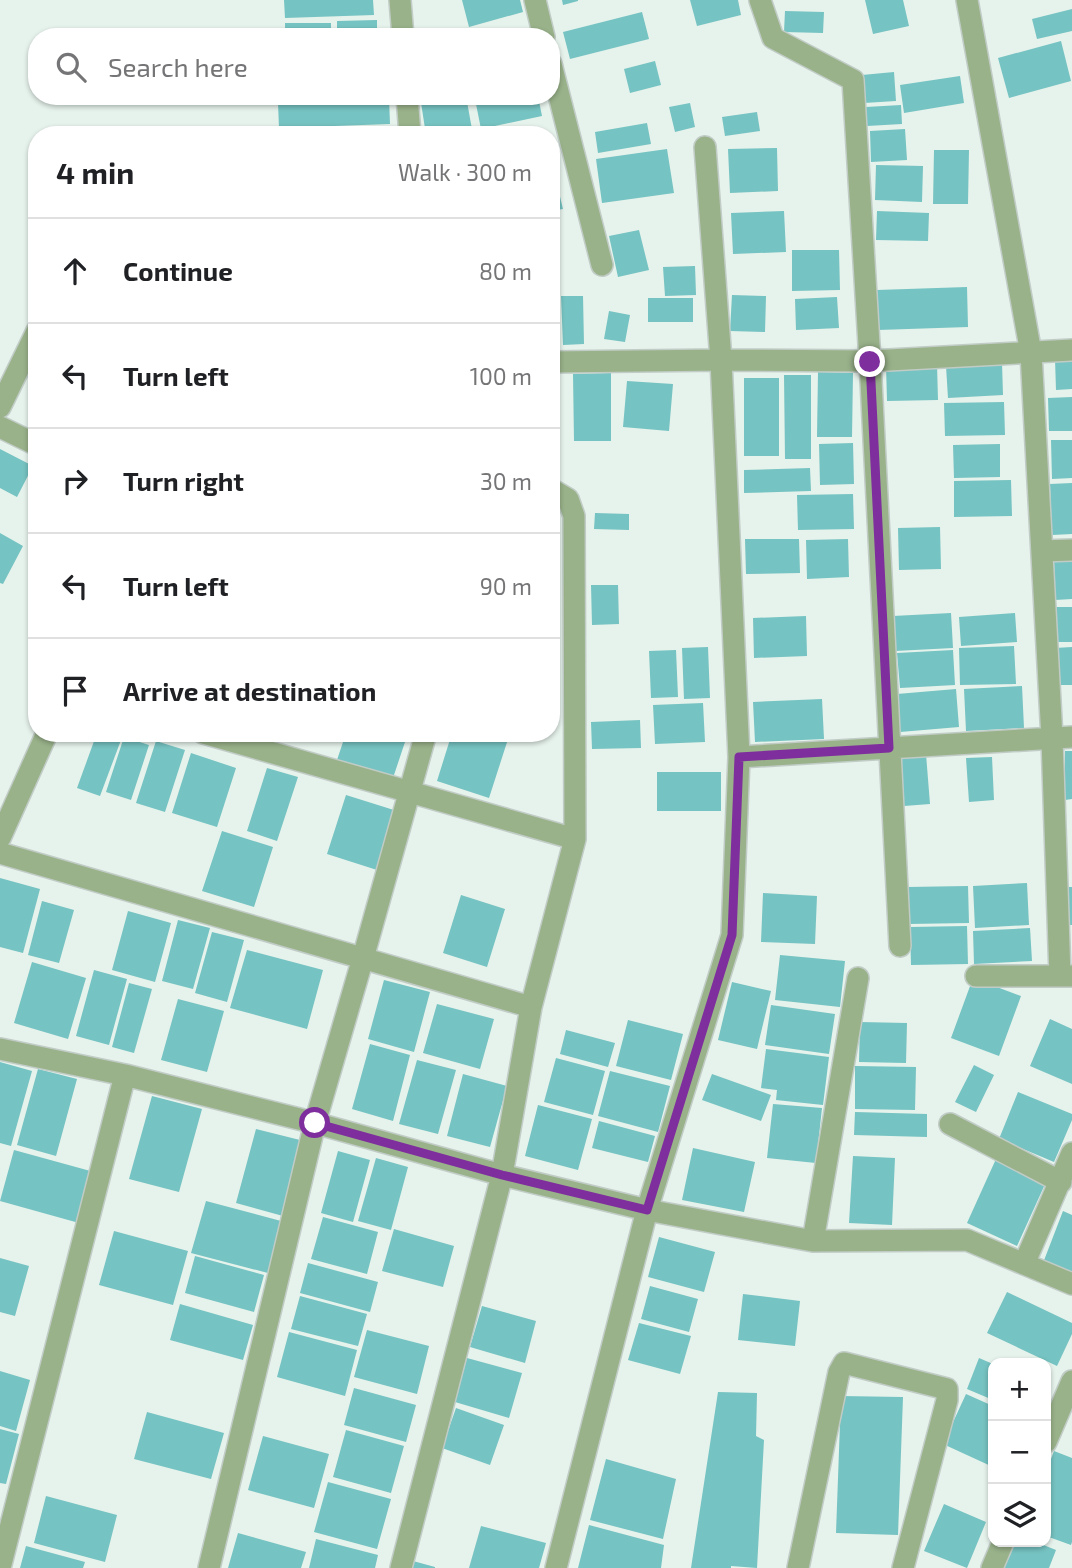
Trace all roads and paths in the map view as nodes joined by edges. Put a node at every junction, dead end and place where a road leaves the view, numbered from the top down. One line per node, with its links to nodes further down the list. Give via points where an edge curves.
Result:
1 (400, 0): 5 (street)
2 (535, 0): 6 (street)
3 (760, 0): 17 (street, via 773,38 853,80)
4 (967, 0): 14 (street)
5 (402, 28)
6 (542, 28)
7 (560, 99): 11 (street)
8 (408, 105): 9 (street)
9 (409, 126)
10 (705, 147): 15 (street)
11 (602, 265)
12 (28, 349): 18 (street)
13 (1072, 350): 14 (street)
14 (1031, 353): 17 (street); 23 (street)
15 (721, 359): 16 (street); 17 (street); 29 (street)
16 (560, 362)
17 (870, 362): 28 (street)
18 (0, 407)
19 (0, 428): 20 (street)
20 (28, 442)
21 (560, 494): 32 (street, via 568,499 574,516)
22 (1072, 550): 23 (street)
23 (1042, 551): 24 (street)
24 (1062, 737): 28 (street); 37 (street)
25 (43, 742): 31 (street)
26 (259, 742): 30 (street)
27 (423, 742): 30 (street)
28 (889, 748): 29 (street); 34 (street)
29 (739, 757): 47 (street, via 732,935)
30 (409, 792): 32 (street); 35 (street)
31 (3, 823)
32 (575, 839): 39 (street)
33 (0, 853): 35 (street)
34 (900, 946)
35 (363, 958): 39 (street); 42 (street)
36 (976, 976): 37 (street)
37 (1066, 976)
38 (858, 978): 48 (street)
39 (531, 1006): 45 (street)
40 (0, 1049): 41 (street)
41 (125, 1076): 42 (street); 54 (street)
42 (315, 1123): 45 (street); 55 (street)
43 (950, 1124): 46 (street)
44 (1072, 1153): 46 (street)
45 (502, 1175): 47 (street); 56 (street)
46 (1061, 1182): 49 (street)
47 (647, 1210): 48 (street); 57 (street)
48 (813, 1241): 49 (street, via 967,1240)
49 (1024, 1264): 50 (street)
50 (1072, 1284)
51 (1072, 1381): 52 (street)
52 (1051, 1430)
53 (1001, 1547): 60 (street)
54 (1, 1568)
55 (209, 1568)
56 (401, 1568)
57 (555, 1568)
58 (797, 1568): 59 (street, via 844,1363 947,1389)
59 (903, 1568)
60 (992, 1568)

